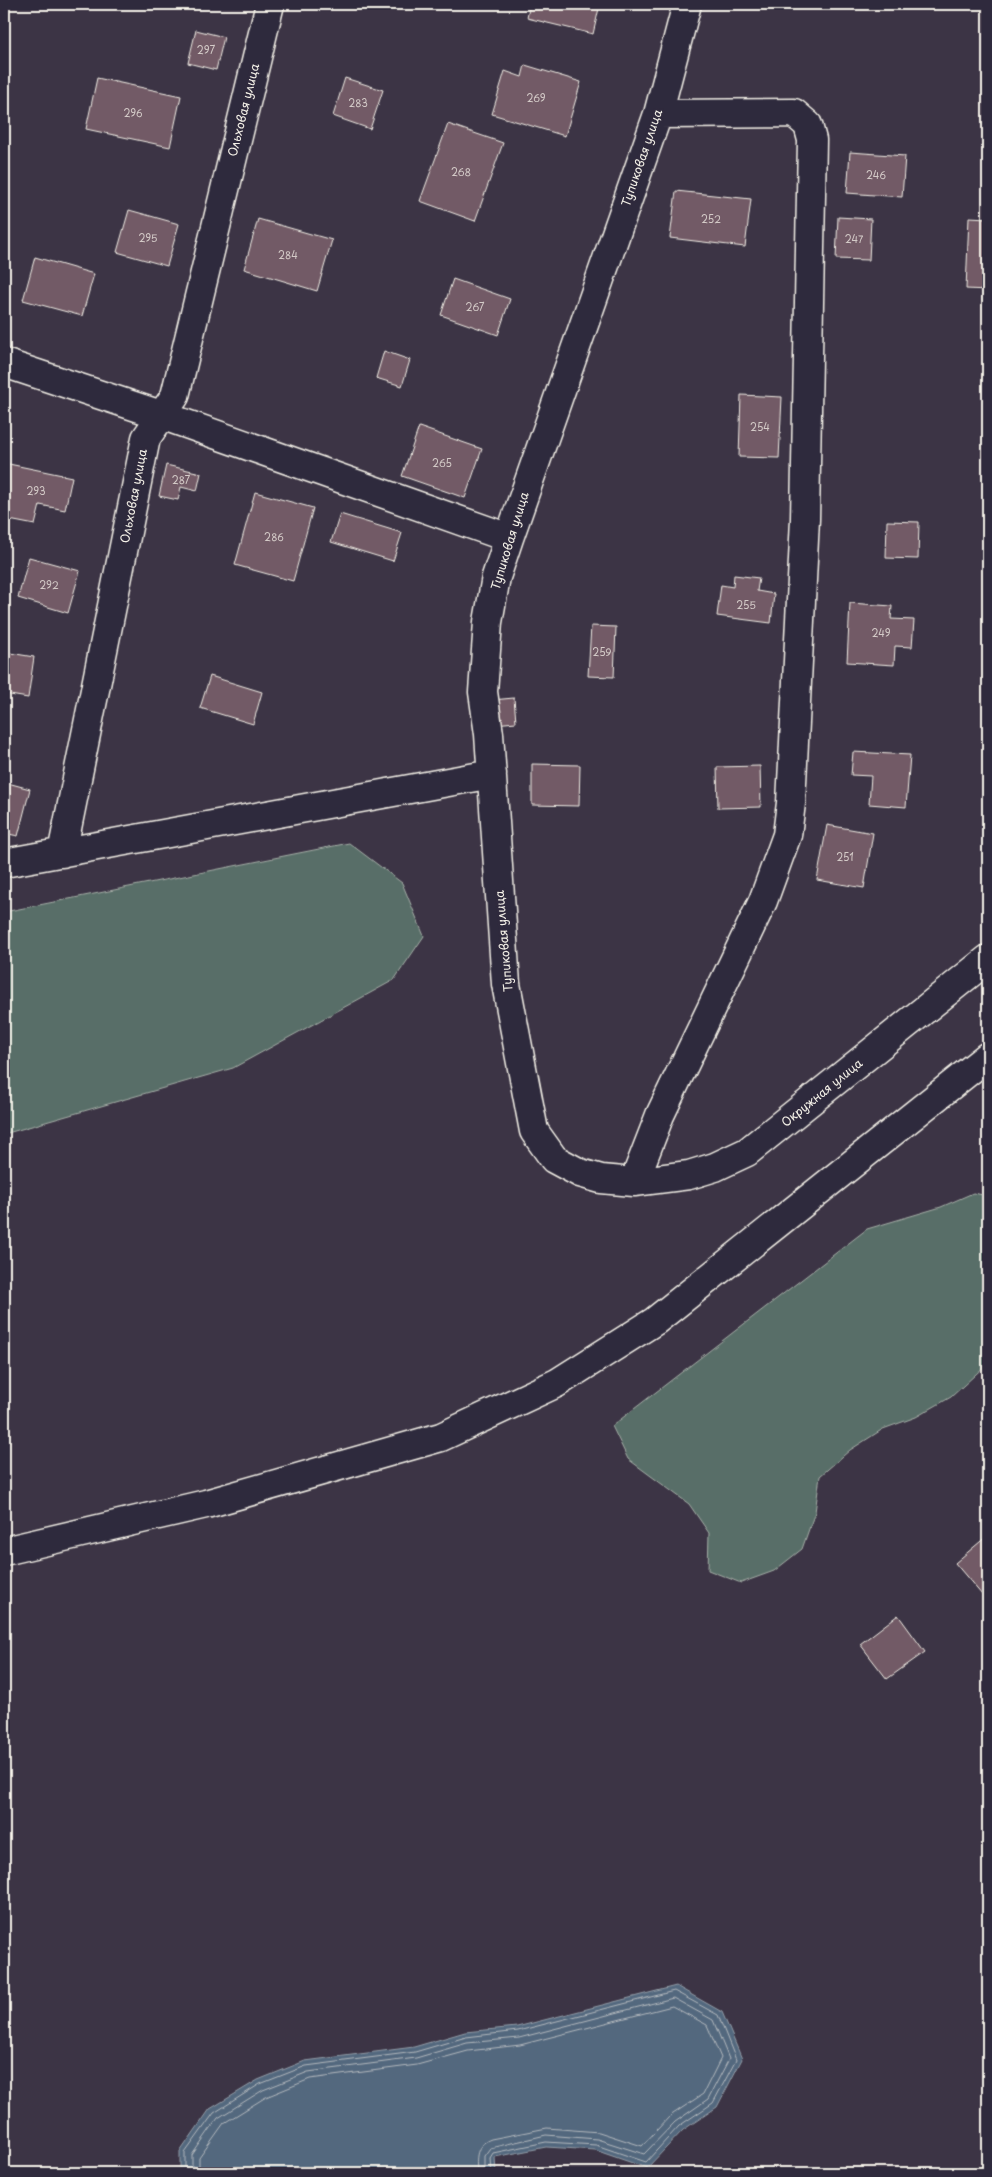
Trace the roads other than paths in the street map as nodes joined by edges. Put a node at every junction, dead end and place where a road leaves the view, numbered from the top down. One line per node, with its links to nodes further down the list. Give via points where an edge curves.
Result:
1 (270, 4): 5 (street, Ольховая улица, via 175,396)
2 (687, 4): 3 (street, Тупиковая улица)
3 (658, 114): 6 (street, Тупиковая улица); 12 (street, via 794,113 808,125 812,140 805,519 787,836 763,901 660,1115)
4 (4, 363): 5 (street)
5 (161, 415): 6 (street); 8 (street, Ольховая улица, via 146,438)
6 (509, 538): 7 (street, Тупиковая улица, via 496,577 484,663)
7 (492, 774): 8 (street); 12 (street, Тупиковая улица, via 506,984 534,1131 554,1158 580,1172 601,1179)
8 (62, 853): 9 (street)
9 (4, 863)
10 (988, 959): 12 (street, Окружная улица, via 747,1152 716,1167 689,1175)
11 (988, 1056): 13 (street, via 655,1321 557,1383 441,1437 206,1504)
12 (634, 1182)
13 (4, 1551)

